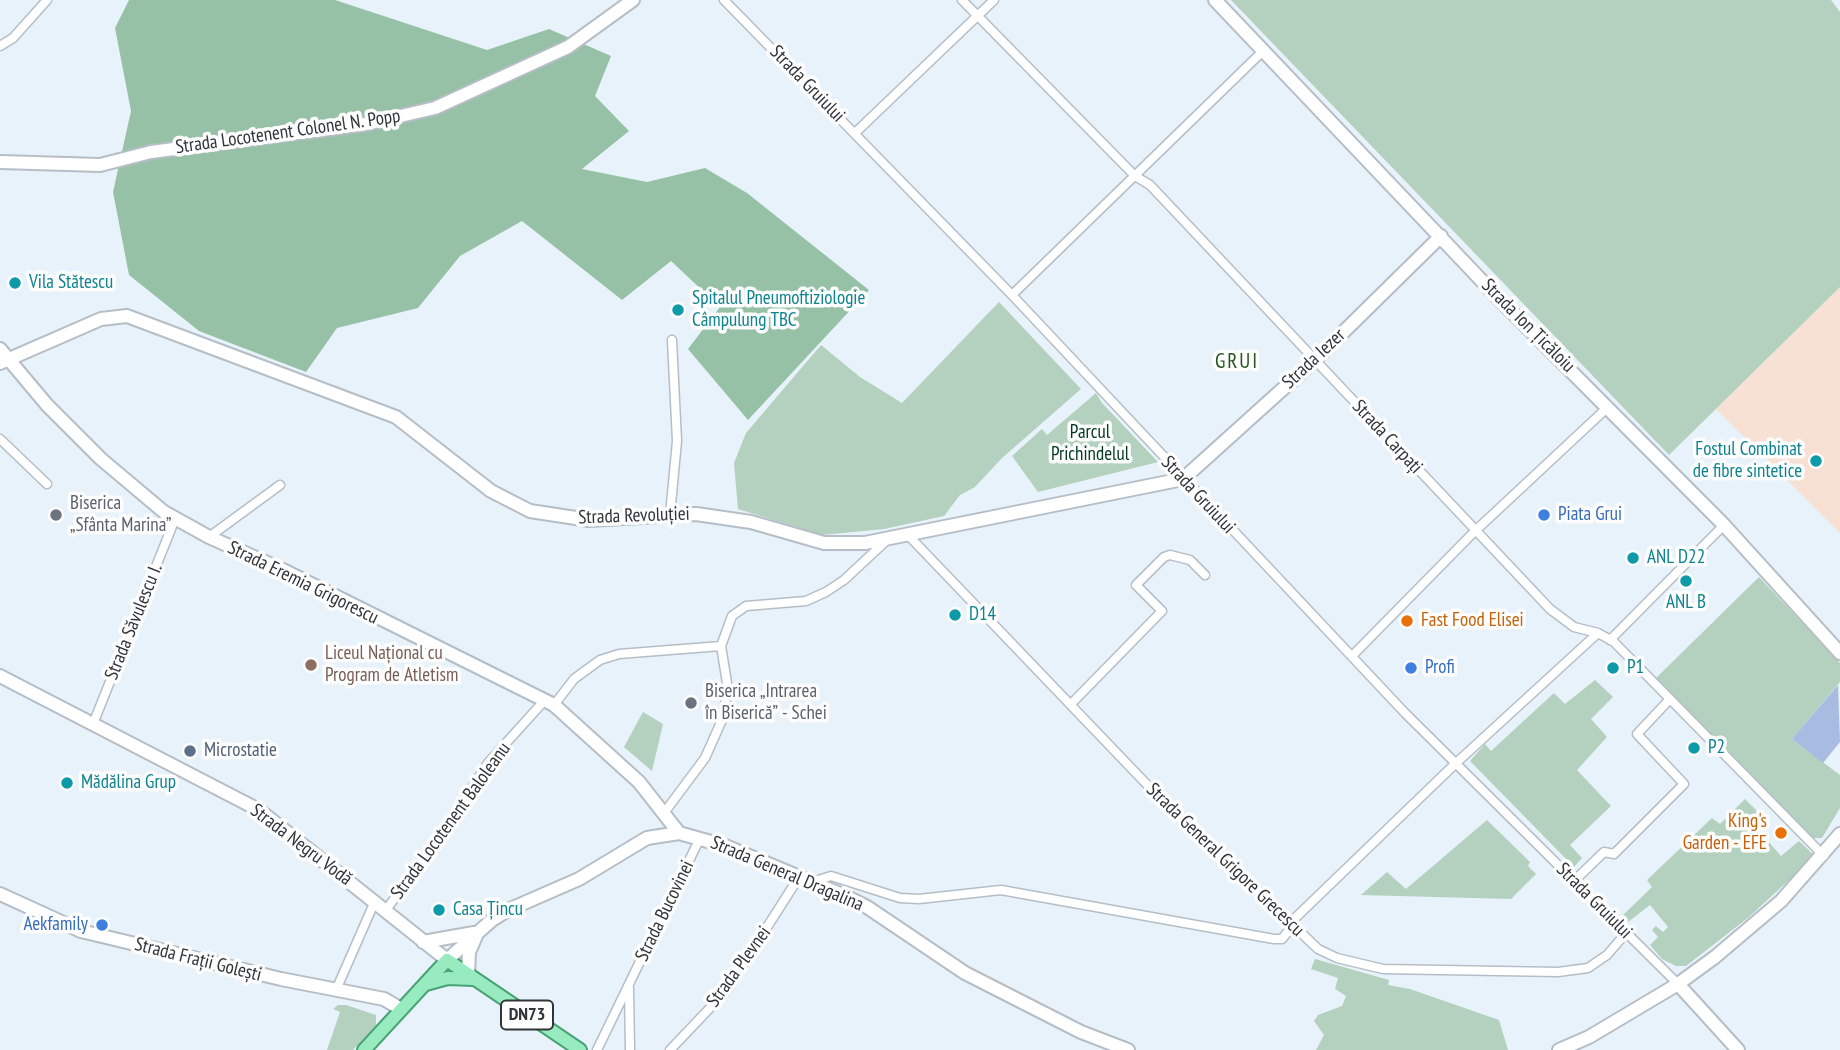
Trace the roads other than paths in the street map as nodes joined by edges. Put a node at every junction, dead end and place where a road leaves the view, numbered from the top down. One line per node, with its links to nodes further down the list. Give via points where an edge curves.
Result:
1 (47, 0): 8 (street)
2 (633, 0): 11 (street, Strada Locotenent Colonel N. Popp, via 568,47 435,108 366,124 151,152 100,165)
3 (724, 0): 10 (street, Strada Gruiului)
4 (962, 0): 7 (street, Strada Carpați)
5 (994, 0): 7 (street)
6 (1215, 0): 9 (street, Strada Ion Țicăloiu)
7 (977, 16): 10 (street); 12 (street, Strada Carpați)
8 (0, 46)
9 (1264, 51): 12 (street); 13 (street, Strada Ion Țicăloiu)
10 (855, 133): 14 (street, Strada Gruiului)
11 (0, 162)
12 (1135, 176): 14 (street); 17 (street, Strada Carpați, via 1150,185)
13 (1441, 236): 17 (street, Strada Iezer); 18 (street, Strada Ion Țicăloiu)
14 (1012, 295): 20 (street, Strada Gruiului)
15 (672, 340): 23 (street, via 677,441)
16 (2, 357): 23 (street, Strada Revoluției, via 101,319 127,316 396,417 491,491 530,511 589,520); 24 (street, Strada Eremia Grigorescu, via 101,458)
17 (1316, 359): 20 (street, Strada Iezer); 26 (street, Strada Carpați)
18 (1608, 407): 25 (street, Strada Ion Țicăloiu); 26 (street)
19 (0, 439): 21 (street)
20 (1183, 479): 27 (street, Strada Revoluției); 35 (street, Strada Gruiului)
21 (47, 484)
22 (280, 485): 28 (street)
23 (670, 515): 29 (street, Strada Revoluției, via 728,517 824,543)
24 (175, 519): 28 (street, Strada Eremia Grigorescu); 40 (street, Strada Săvulescu I.)
25 (1724, 525): 32 (street); 34 (street, Strada Ion Țicăloiu)
26 (1475, 532): 31 (street, Strada Carpați, via 1550,610 1574,627); 35 (street)
27 (907, 534): 29 (street, Strada Revoluției); 39 (street, Strada General Grigore Grecescu)
28 (209, 537): 38 (street, Strada Eremia Grigorescu)
29 (889, 538): 33 (street, via 844,580 806,601 746,606 732,616)
30 (1205, 575): 39 (street, via 1190,559 1164,557 1136,585 1162,611)
31 (1598, 633): 32 (street, Strada Carpați); 41 (street)
32 (1610, 640): 37 (street, Strada Carpați)
33 (721, 646): 38 (street, Strada Locotenent Baloleanu, via 619,654 600,660); 42 (street, via 728,689 722,720 705,758)
34 (1840, 653)
35 (1352, 656): 41 (street, Strada Gruiului)
36 (0, 676): 40 (street, Strada Negru Vodă / DN73)
37 (1670, 699): 46 (street, Strada Carpați); 48 (street, via 1637,734 1684,784 1614,854 1604,852)
38 (549, 703): 42 (street, Strada Eremia Grigorescu, via 639,782); 52 (street, Strada Locotenent Baloleanu, via 488,763)
39 (1071, 704): 53 (street, Strada General Grigore Grecescu, via 1156,794)
40 (93, 724): 51 (street, Strada Negru Vodă / DN73, via 259,810)
41 (1455, 764): 48 (street, Strada Gruiului); 53 (street)
42 (664, 813): 43 (street, Strada Eremia Grigorescu)
43 (679, 833): 45 (street, Strada General Dragalina); 54 (street, Strada General Dragalina, via 640,841 579,879 508,910)
44 (1840, 834): 46 (street)
45 (700, 838): 47 (street, Strada General Dragalina); 60 (street, Strada Bucovinei)
46 (1824, 856): 59 (street, via 1766,915)
47 (799, 877): 49 (street, Strada General Dragalina); 68 (street, Strada Plevnei, via 727,990)
48 (1574, 881): 55 (street, Strada Gruiului)
49 (812, 882): 53 (street, via 831,876 900,898 919,899 1000,890 1274,939 1282,939); 69 (street, Strada General Dragalina, via 867,907 975,979)
50 (0, 894): 62 (street, Strada Frații Golești, via 81,931)
51 (375, 901): 52 (street, Strada Negru Vodă / DN73); 62 (street)
52 (386, 910): 56 (street, Strada Negru Vodă / DN73)
53 (1292, 924): 55 (street, Strada General Grigore Grecescu, via 1318,949 1383,969 1558,972 1588,968)
54 (478, 932): 56 (street); 57 (street, Strada General Dragalina); 58 (street, via 469,952)
55 (1626, 933): 59 (street, Strada Gruiului)
56 (424, 942): 57 (street, Strada Negru Vodă / DN73)
57 (447, 960): 58 (main road, Strada Negru Vodă / DN73); 61 (main road)
58 (471, 977): 61 (main road); 65 (main road, Strada Negru Vodă / DN73)
59 (1678, 984): 70 (street); 71 (street)
60 (629, 985): 66 (street, Strada Bucovinei); 67 (street, Strada Bucovinei)
61 (422, 986): 63 (main road)
62 (336, 990): 63 (street, Strada Frații Golești, via 383,999)
63 (401, 1009): 64 (main road)
64 (364, 1050)
65 (580, 1050)
66 (597, 1050)
67 (630, 1050)
68 (670, 1050)
69 (1128, 1050)
70 (1559, 1050)
71 (1738, 1050)

